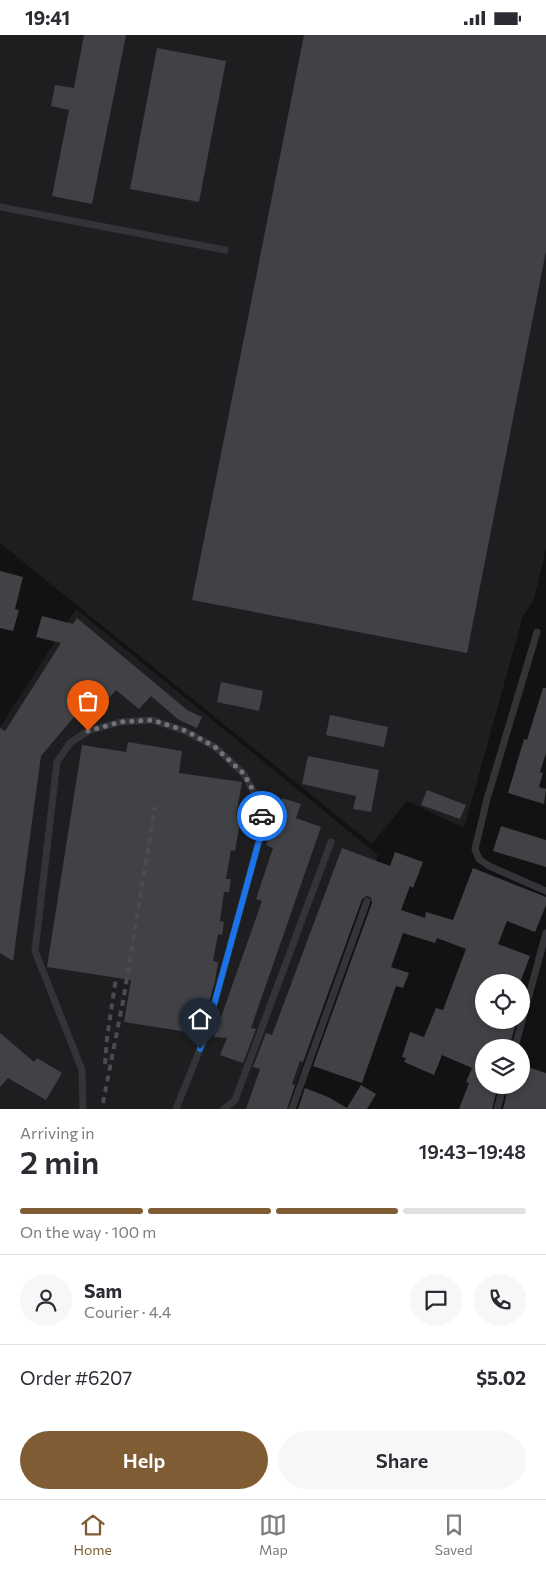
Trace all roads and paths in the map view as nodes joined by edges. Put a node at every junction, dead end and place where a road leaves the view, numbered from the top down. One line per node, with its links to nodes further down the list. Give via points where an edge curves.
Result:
1 (0, 207): 2 (lane)
2 (225, 250)
3 (537, 632): 5 (lane, via 475,849 478,859 489,866)
4 (331, 842): 12 (lane, via 235,1100)
5 (546, 891)
6 (367, 901): 13 (lane)
7 (546, 933): 8 (lane)
8 (517, 1039)
9 (501, 1094): 14 (lane)
10 (83, 1109): 11 (lane, via 82,1070 35,951 57,762 70,743 88,731 120,722 152,720 186,731 215,747 244,774 262,816 260,837 206,1034)
11 (176, 1109)
12 (224, 1109)
13 (292, 1109)
14 (497, 1109)

